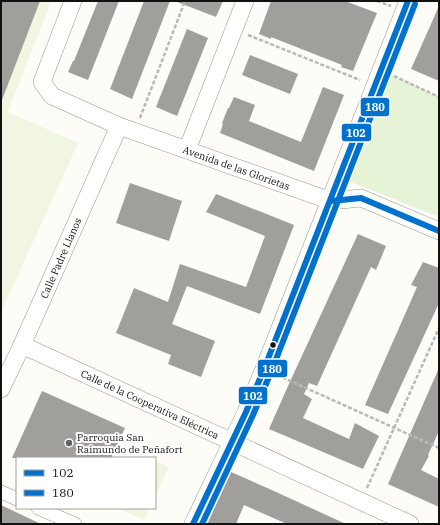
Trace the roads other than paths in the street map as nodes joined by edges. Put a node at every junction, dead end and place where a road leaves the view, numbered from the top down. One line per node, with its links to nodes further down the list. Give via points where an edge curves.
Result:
1 (73, 1): 4 (street, Avenida de las Glorietas, via 42,82 52,96)
2 (246, 1): 5 (street)
3 (408, 1): 6 (street)
4 (127, 129): 5 (street, Avenida de las Glorietas); 8 (street, Calle Padre Llanos)
5 (187, 150): 6 (street, Avenida de las Glorietas)
6 (331, 201): 7 (street, Avenida de las Glorietas, via 361,198); 10 (street, via 264,369)
7 (439, 231)
8 (22, 345): 9 (street, Calle Padre Llanos); 10 (street, Calle de la Cooperativa Eléctrica)
9 (1, 389)
10 (231, 442): 15 (street); 16 (street, Calle de la Cooperativa Eléctrica)
11 (1, 492): 12 (street)
12 (16, 499)
13 (40, 509): 14 (street)
14 (75, 524)
15 (193, 524)
16 (410, 524)

